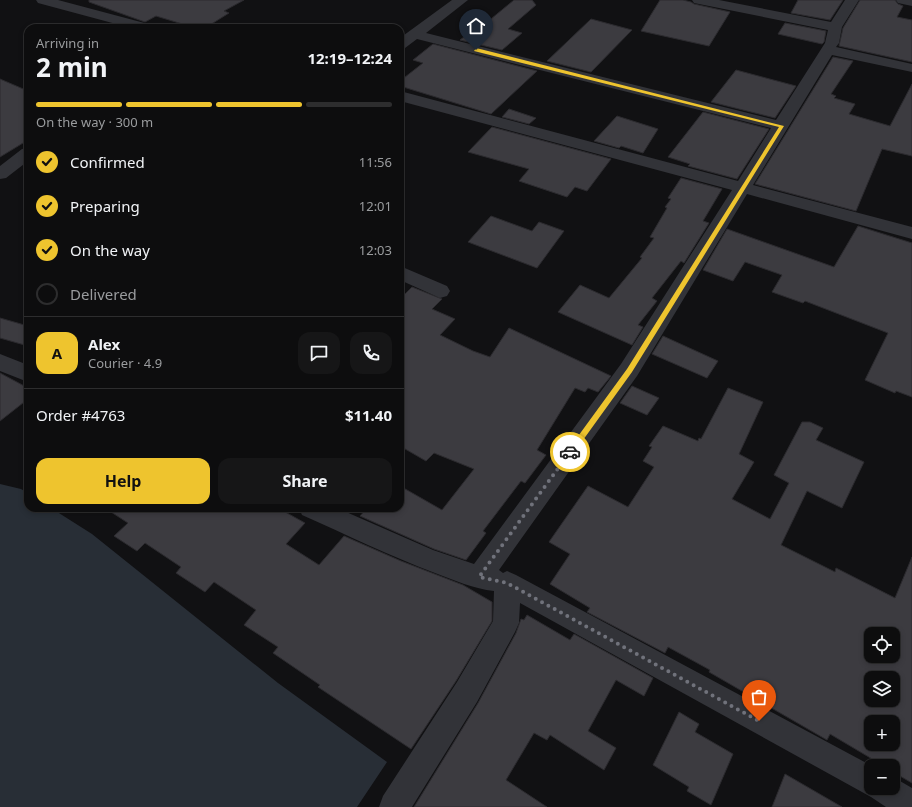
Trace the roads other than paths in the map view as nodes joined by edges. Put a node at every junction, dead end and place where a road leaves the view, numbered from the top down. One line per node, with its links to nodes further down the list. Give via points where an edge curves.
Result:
1 (43, 0): 7 (street)
2 (461, 0): 10 (street)
3 (699, 0): 9 (street)
4 (852, 0): 9 (street)
5 (903, 0): 6 (street)
6 (912, 2)
7 (68, 3): 8 (street)
8 (134, 24)
9 (835, 27): 12 (street)
10 (414, 34): 11 (street); 15 (street)
11 (404, 42)
12 (828, 50): 13 (street); 15 (street)
13 (912, 68)
14 (404, 97): 18 (street)
15 (782, 126): 18 (street)
16 (24, 156): 17 (street)
17 (0, 174)
18 (743, 188): 19 (street); 25 (street, via 629,370)
19 (912, 233)
20 (404, 274): 21 (street)
21 (440, 291)
22 (0, 362): 23 (street)
23 (24, 372)
24 (320, 512): 25 (street)
25 (479, 577): 26 (street)
26 (507, 583): 27 (street); 30 (street, via 506,623 467,692)
27 (864, 778)
28 (894, 795): 29 (street)
29 (912, 805)
30 (394, 807)

